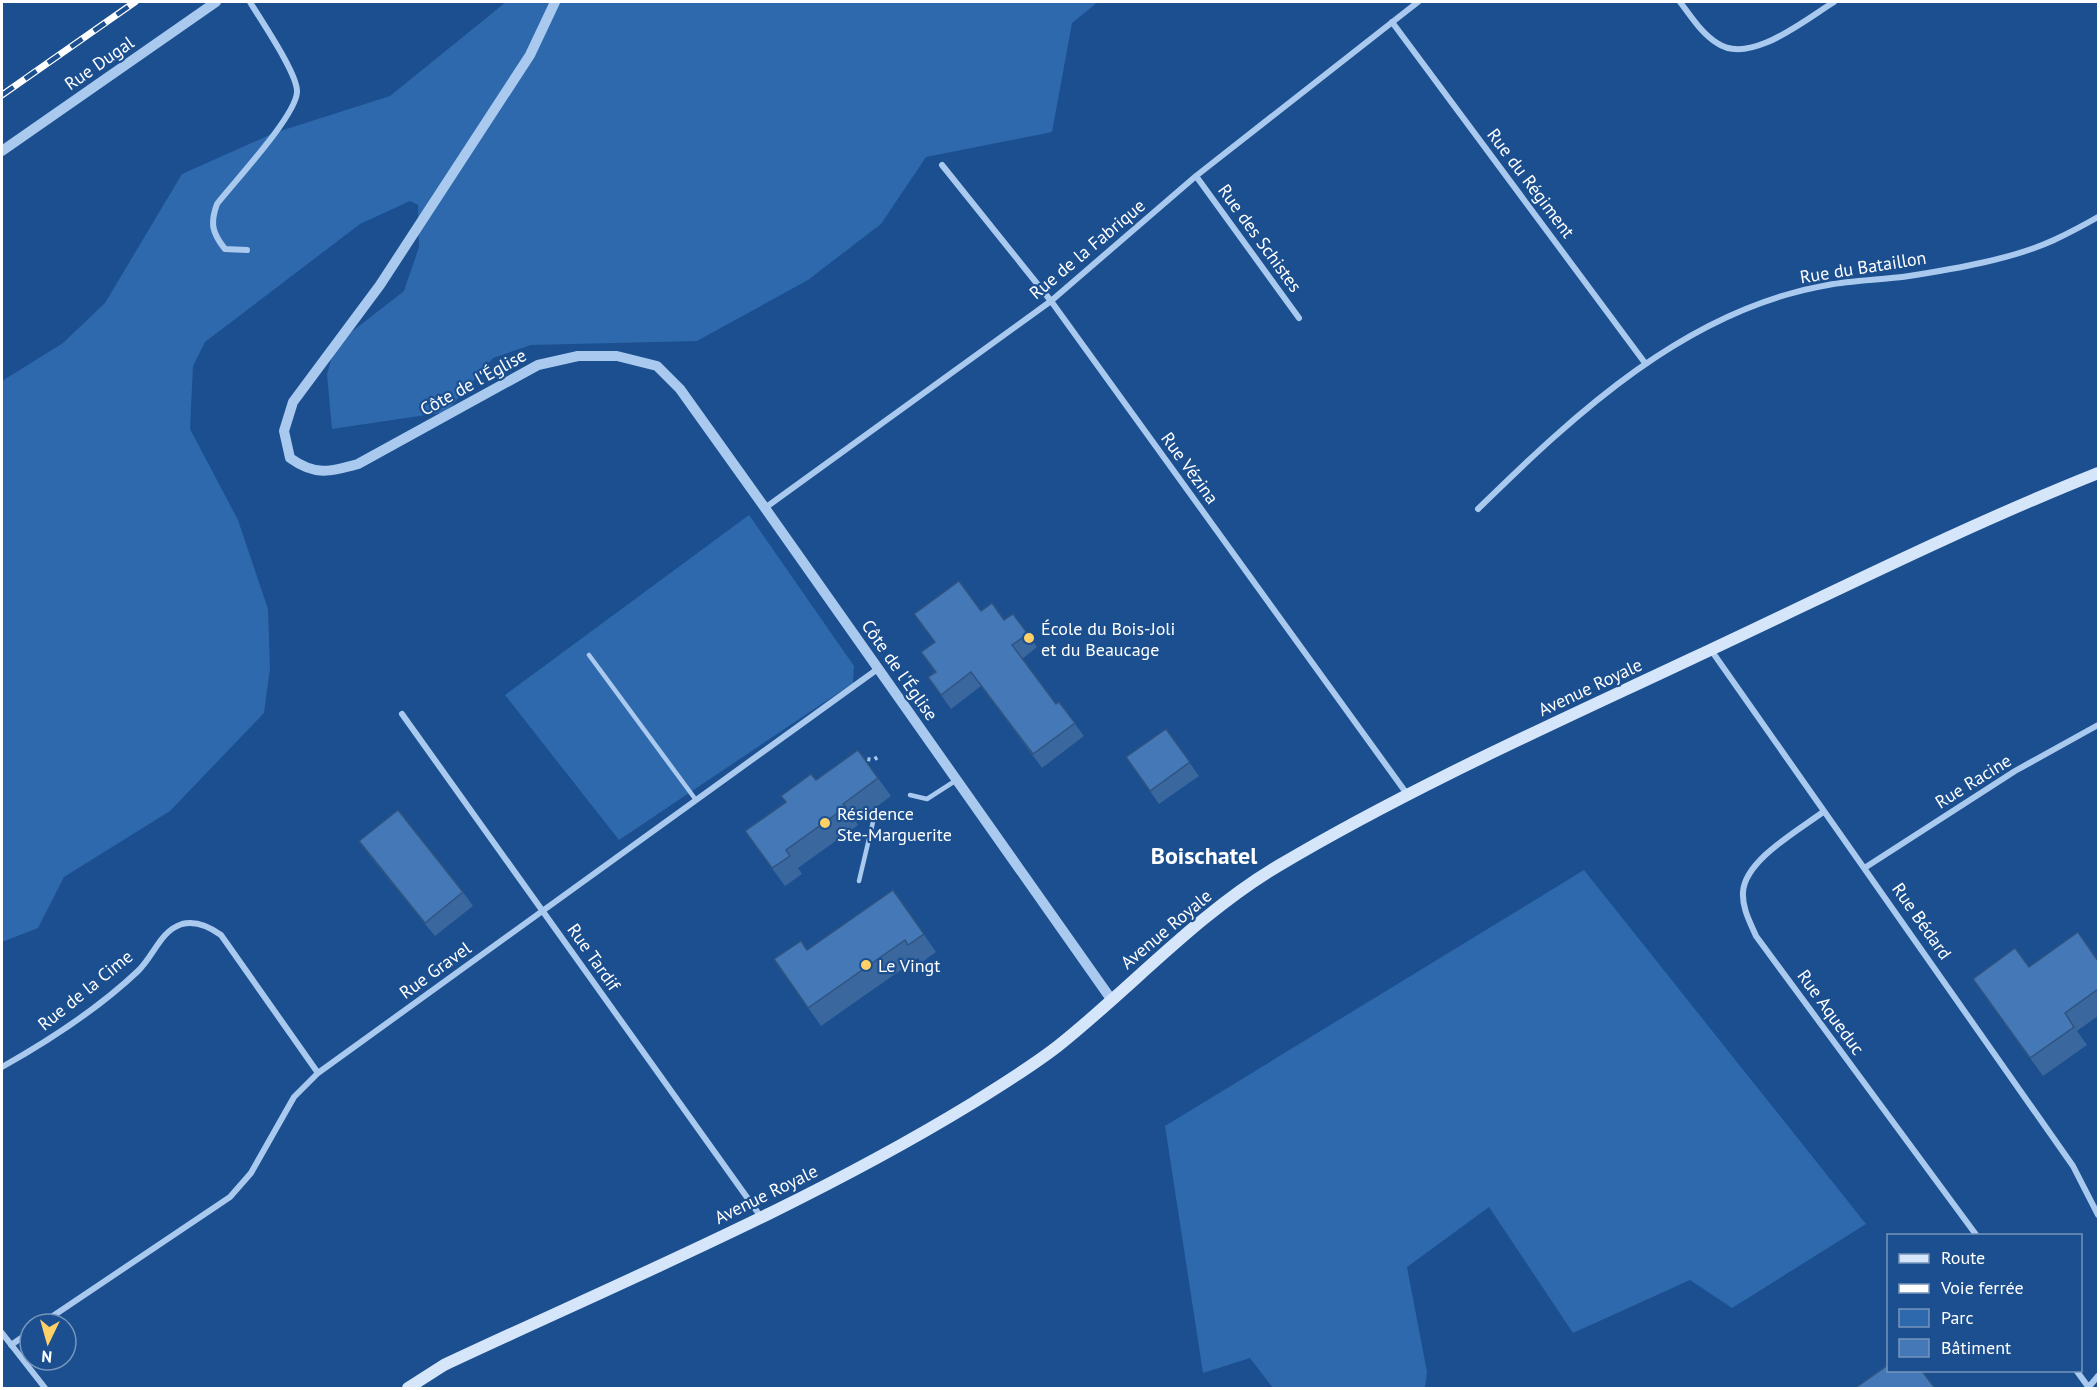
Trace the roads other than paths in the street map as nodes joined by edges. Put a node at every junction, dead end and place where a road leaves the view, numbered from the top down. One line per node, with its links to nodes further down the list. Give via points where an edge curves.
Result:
1 (216, 2): 8 (street, Rue Dugal)
2 (250, 2): 12 (street, via 290,69 297,91 290,112 217,204 211,219 214,236 225,249)
3 (555, 2): 17 (street, Côte de l'Église, via 530,56 387,275 293,402 284,431 290,458 305,469 314,470 331,471 358,464 538,365 578,356 617,356 657,366 680,389)
4 (1418, 2): 7 (street, Rue de la Fabrique)
5 (1680, 2): 6 (street, via 1701,30 1719,45 1743,49 1767,44)
6 (1834, 2)
7 (1392, 22): 10 (street, Rue de la Fabrique); 15 (street, Rue du Régiment)
8 (2, 151)
9 (942, 165): 13 (street, Rue Vézina)
10 (1196, 176): 13 (street, Rue de la Fabrique); 14 (street, Rue des Schistes)
11 (2098, 217): 15 (street, Rue du Bataillon, via 2053,241 1989,260 1910,276 1827,285 1775,298 1703,329)
12 (248, 250)
13 (1051, 301): 17 (street, Rue de la Fabrique); 26 (street, Rue Vézina)
14 (1299, 318)
15 (1645, 363): 18 (street, Rue du Bataillon, via 1545,442)
16 (2098, 472): 19 (main road, Avenue Royale, via 1841,586)
17 (765, 508): 21 (street, Côte de l'Église)
18 (1478, 509)
19 (1711, 650): 26 (main road, Avenue Royale); 28 (street, Rue Bédard)
20 (589, 655): 27 (lane)
21 (879, 668): 24 (street, Côte de l'Église); 27 (street, Rue Gravel)
22 (402, 714): 32 (street, Rue Tardif)
23 (2098, 725): 30 (street, Rue Racine, via 2015,771)
24 (957, 779): 25 (lane, via 927,799); 33 (street, Côte de l'Église)
25 (910, 795)
26 (1408, 795): 33 (main road, Avenue Royale, via 1273,869 1217,908)
27 (696, 800): 32 (street, Rue Gravel)
28 (1823, 812): 30 (street, Rue Bédard); 38 (street, Rue Aqueduc, via 1759,861 1743,891 1745,912 1756,936)
29 (873, 822): 31 (lane)
30 (1866, 867): 36 (street, Rue Bédard, via 2073,1166)
31 (859, 881)
32 (543, 910): 35 (street, Rue Gravel); 37 (street, Rue Tardif)
33 (1111, 999): 37 (main road, Avenue Royale, via 1055,1048 972,1104)
34 (2, 1067): 35 (street, Rue de la Cime, via 102,1001 140,970 165,935 183,924 205,924 221,934)
35 (318, 1073): 39 (street, Rue Gravel, via 294,1097 251,1173 230,1197)
36 (2098, 1215)
37 (761, 1217): 47 (main road, Avenue Royale, via 444,1365)
38 (1976, 1234)
39 (59, 1312)
40 (2, 1333): 42 (street)
41 (18, 1340): 42 (street)
42 (11, 1345): 46 (street)
43 (2077, 1372): 45 (street)
44 (2098, 1376): 45 (street)
45 (2089, 1388)
46 (45, 1389)
47 (408, 1389)

